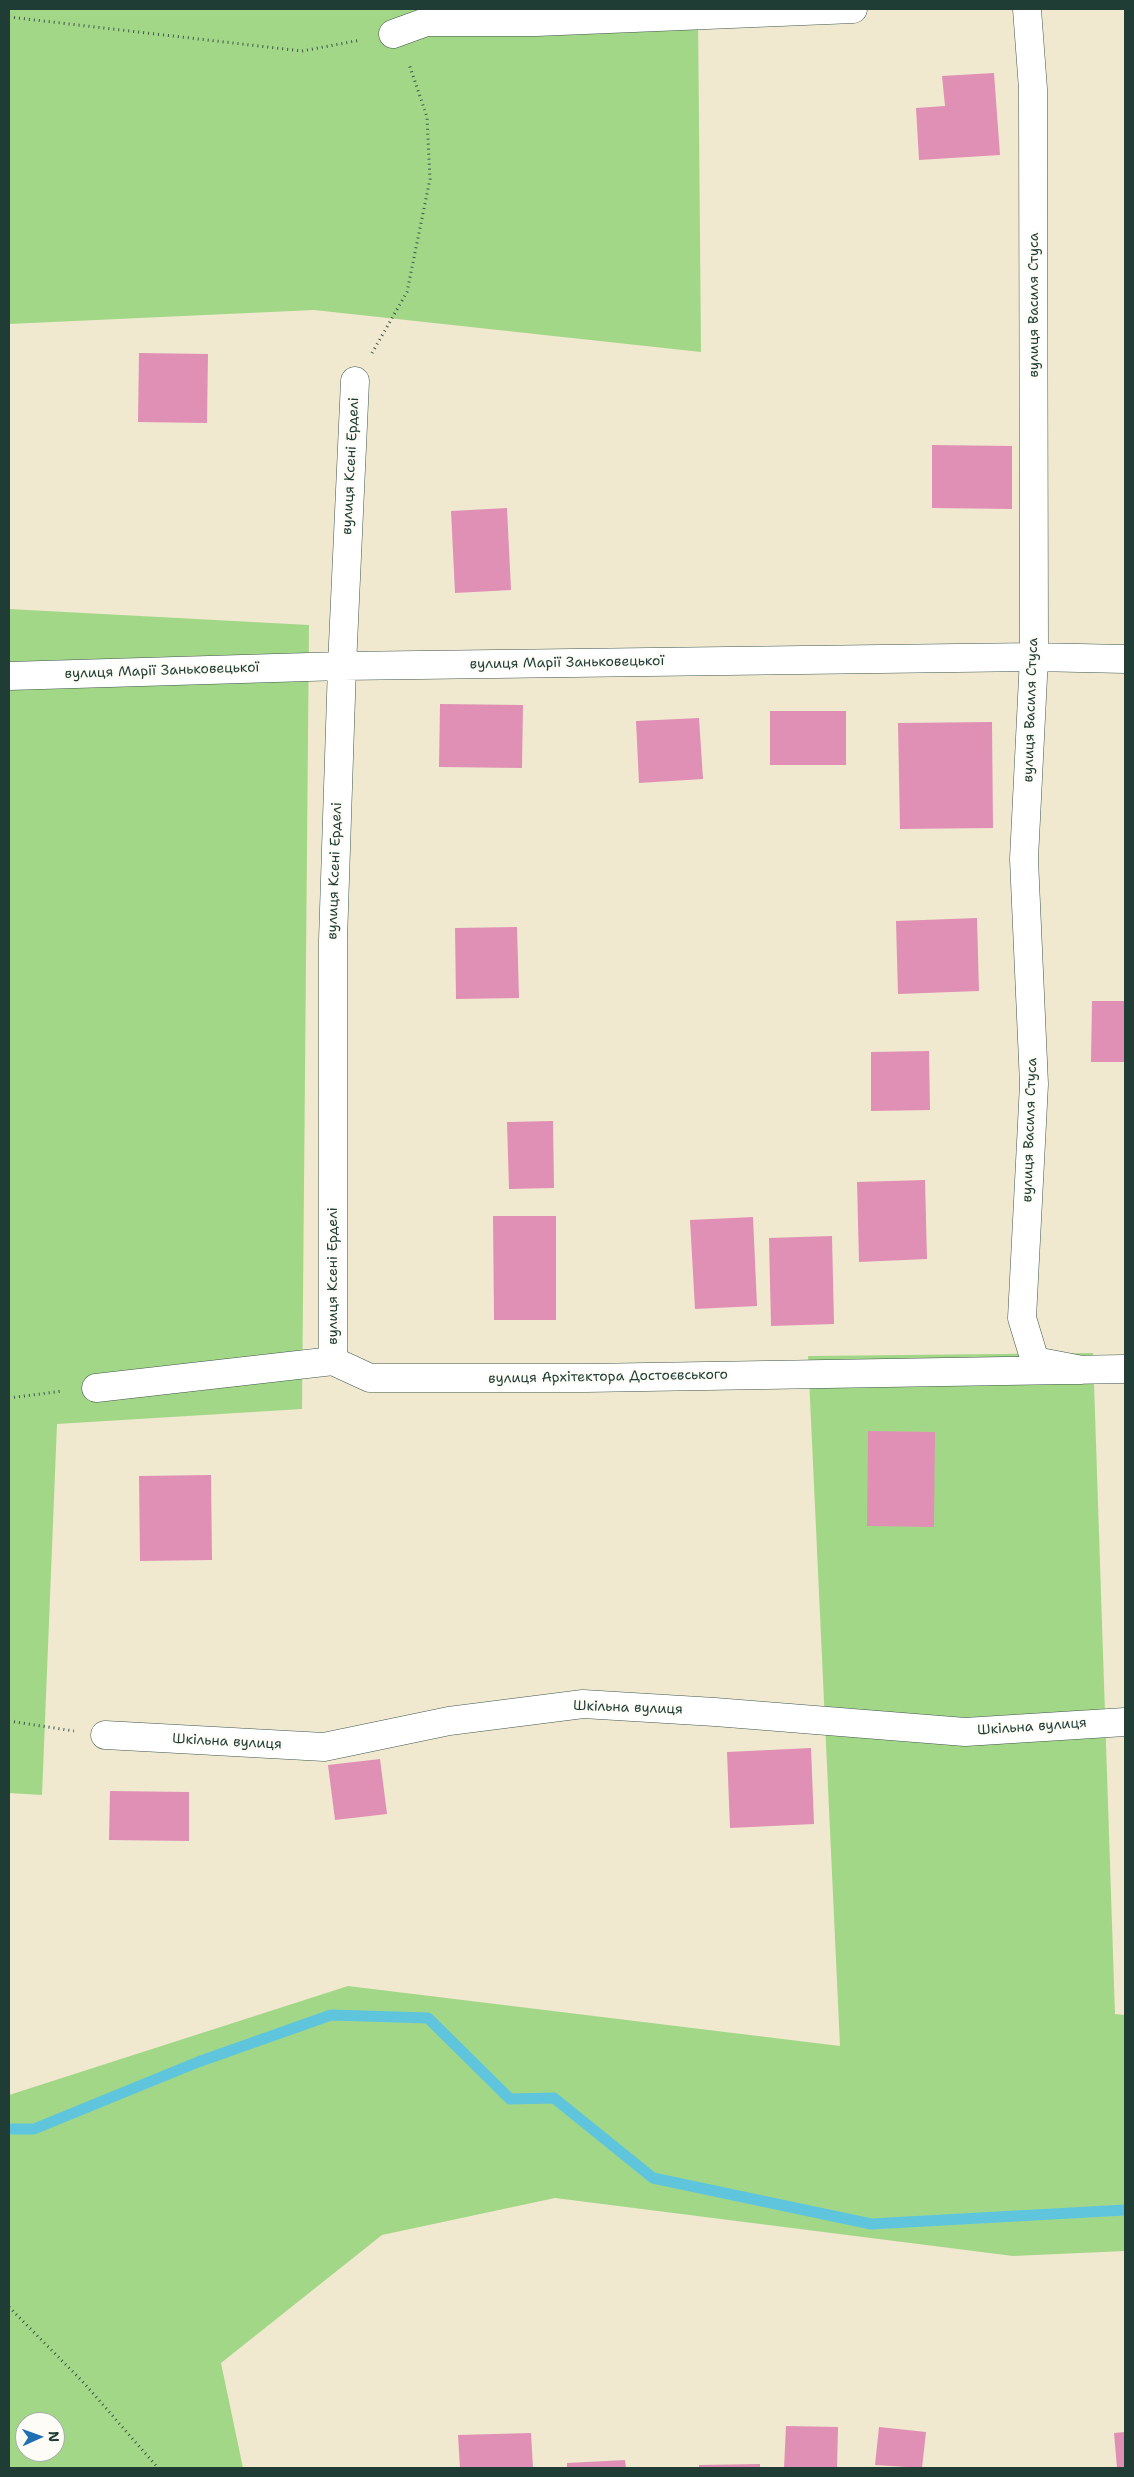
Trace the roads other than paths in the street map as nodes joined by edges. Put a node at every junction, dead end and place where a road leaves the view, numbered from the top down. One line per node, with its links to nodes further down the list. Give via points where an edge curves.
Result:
1 (853, 9): 3 (street, via 536,22 426,22)
2 (1027, 9): 5 (street, вулиця Василя Стуса, via 1033,89)
3 (393, 34)
4 (355, 381): 7 (street, вулиця Ксені Ерделі)
5 (1034, 658): 6 (street, вулиця Марії Заньковецької); 7 (street, вулиця Марії Заньковецької); 11 (street, вулиця Василя Стуса, via 1024,859 1034,1084 1022,1318 1035,1360)
6 (1125, 660)
7 (342, 666): 8 (street, вулиця Марії Заньковецької); 9 (street, вулиця Ксені Ерделі, via 333,940)
8 (9, 676)
9 (333, 1361): 11 (street, вулиця Архітектора Достоєвського, via 370,1378); 12 (street)
10 (1125, 1369): 11 (street, вулиця Архітектора Достоєвського)
11 (1082, 1370)
12 (96, 1388)
13 (1125, 1722): 14 (street, Шкільна вулиця, via 966,1732 583,1704 449,1721 324,1747)
14 (104, 1735)

